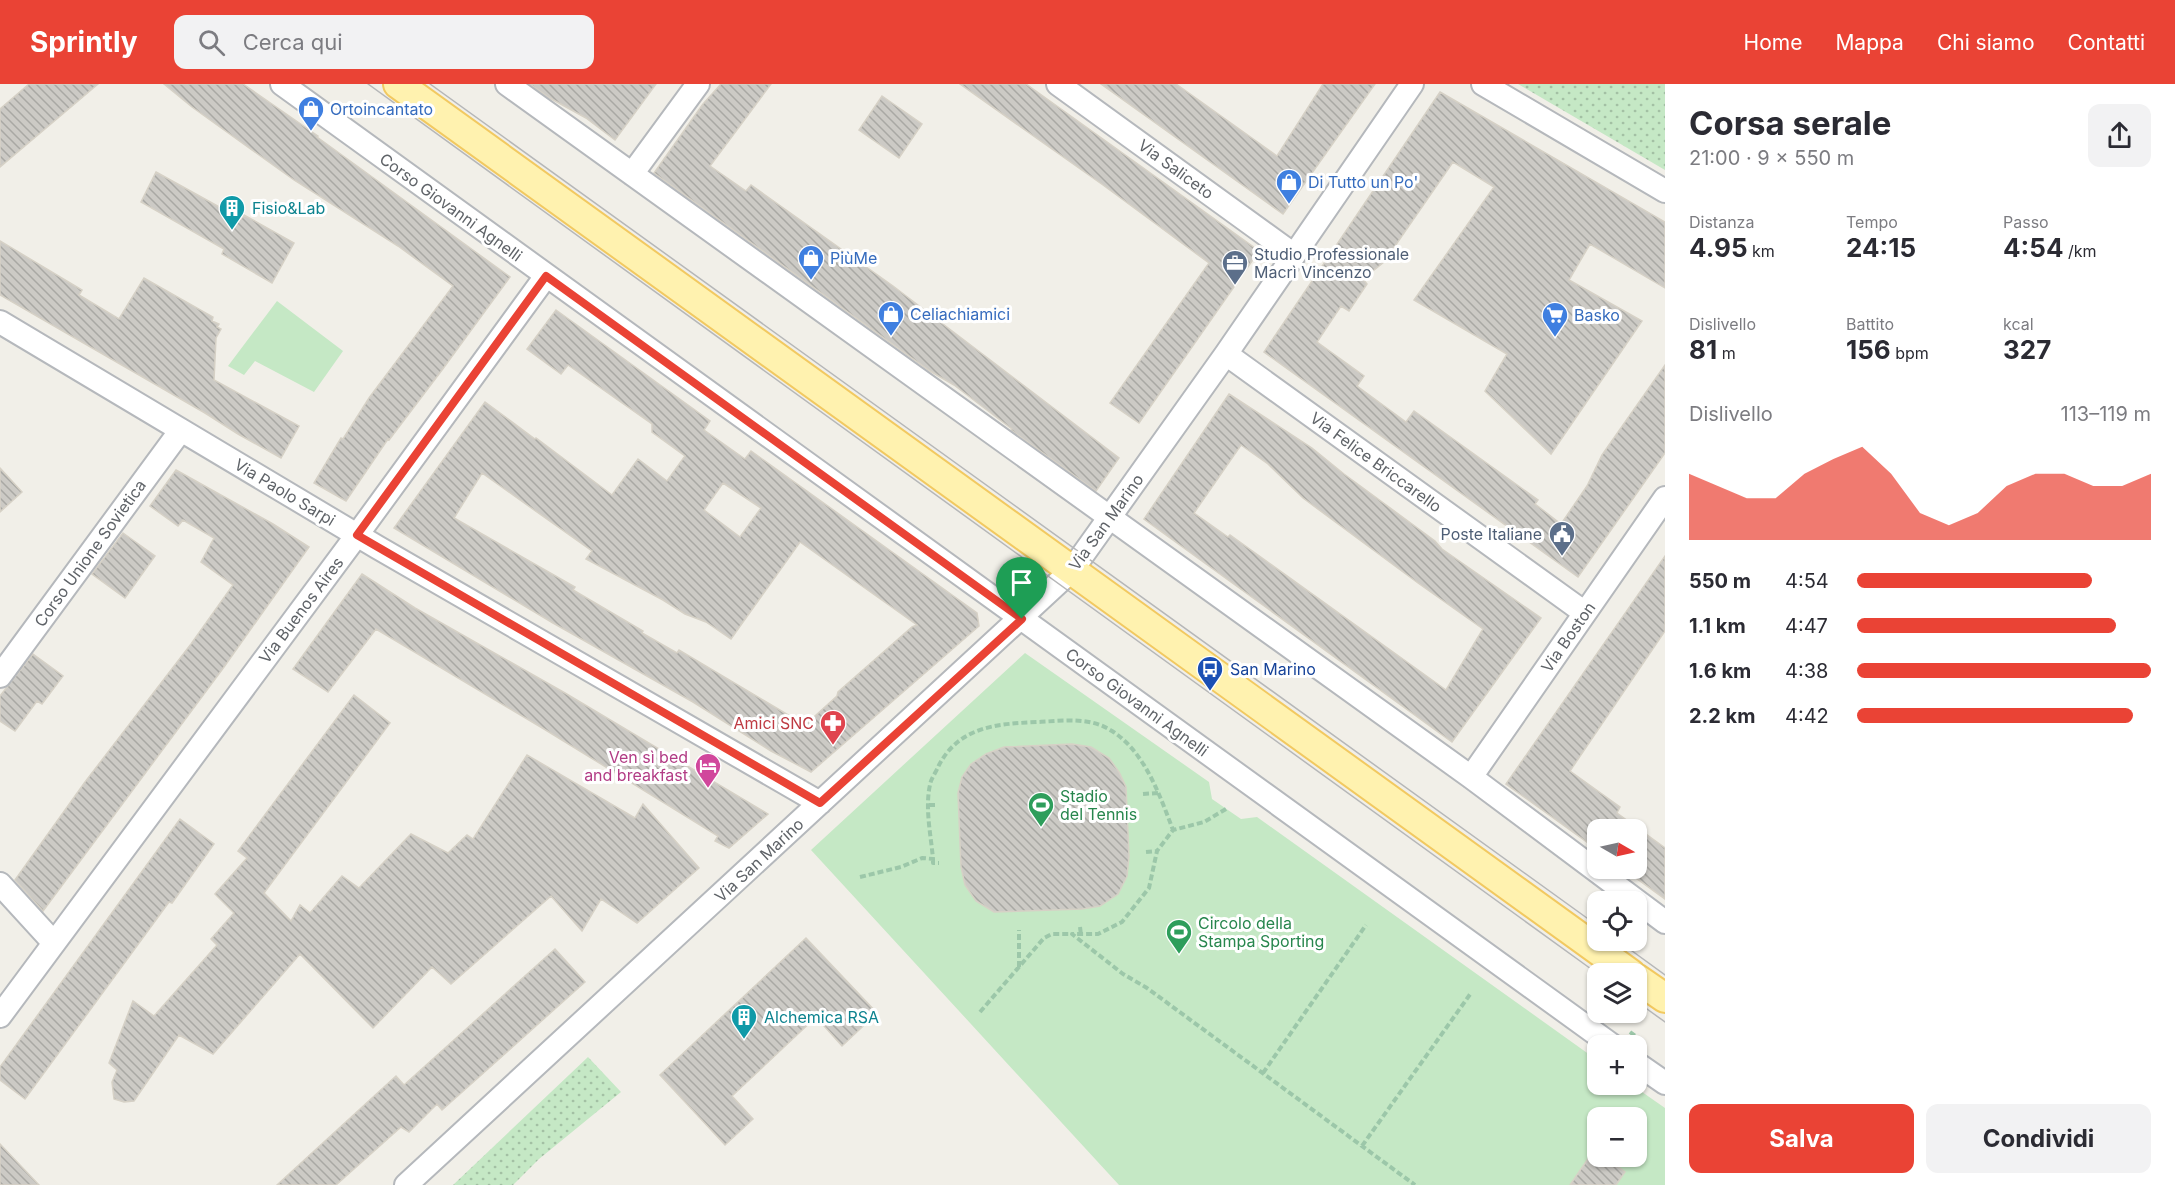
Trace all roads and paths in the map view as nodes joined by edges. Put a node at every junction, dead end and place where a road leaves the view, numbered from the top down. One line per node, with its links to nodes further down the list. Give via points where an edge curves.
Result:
1 (282, 84): 11 (street, Corso Giovanni Agnelli)
2 (398, 84): 18 (main road)
3 (507, 84): 8 (street)
4 (698, 84): 8 (street)
5 (1058, 84): 10 (street, Via Saliceto)
6 (1412, 84): 10 (street, Via San Marino)
7 (1483, 84): 9 (street)
8 (632, 174): 16 (street)
9 (1665, 191)
10 (1294, 255): 13 (street, Via San Marino)
11 (546, 276): 17 (street, Via Buenos Aires); 20 (street, Corso Giovanni Agnelli)
12 (0, 322): 14 (street, Via Paolo Sarpi)
13 (1226, 354): 16 (street, Via San Marino); 19 (street, Via Felice Briccarello)
14 (181, 430): 17 (street, Via Paolo Sarpi); 21 (street, Corso Unione Sovietica)
15 (1665, 498): 19 (street, Via Boston)
16 (1111, 519): 18 (street, Via San Marino); 22 (street)
17 (357, 535): 25 (street, Via Paolo Sarpi); 42 (street, Via Buenos Aires)
18 (1072, 570): 20 (street, Via San Marino); 43 (main road)
19 (1585, 613): 22 (street, Via Boston)
20 (1022, 619): 25 (street, Via San Marino); 50 (street, Corso Giovanni Agnelli)
21 (0, 676)
22 (1471, 777): 36 (street)
23 (1158, 793): 24 (path); 26 (path, via 1130,747 1112,731 1086,720 1004,725 964,736 944,757 931,781); 29 (path)
24 (1143, 794)
25 (820, 803): 55 (street, Via San Marino)
26 (929, 805): 27 (path); 32 (path)
27 (936, 805)
28 (1226, 809): 29 (path, via 1204,822)
29 (1173, 830): 31 (path)
30 (1146, 852): 31 (path)
31 (1157, 852): 41 (path, via 1149,888 1122,922 1098,934)
32 (933, 859): 33 (path, via 933,863); 34 (path, via 922,858)
33 (939, 863)
34 (860, 877)
35 (0, 884): 42 (street)
36 (1665, 922)
37 (1366, 925): 52 (path)
38 (1080, 927): 41 (path)
39 (1019, 930): 44 (path)
40 (1072, 934): 41 (path); 44 (path, via 1044,938); 52 (path)
41 (1081, 935)
42 (54, 943): 49 (street, Via Buenos Aires)
43 (1616, 963)
44 (1019, 967): 48 (path)
45 (1647, 986): 47 (main road)
46 (1471, 993): 54 (path)
47 (1665, 998)
48 (980, 1012)
49 (0, 1016)
50 (1598, 1035)
51 (1647, 1070): 53 (street)
52 (1263, 1073): 54 (path)
53 (1665, 1083)
54 (1362, 1146): 56 (path)
55 (406, 1185)
56 (1415, 1185)

